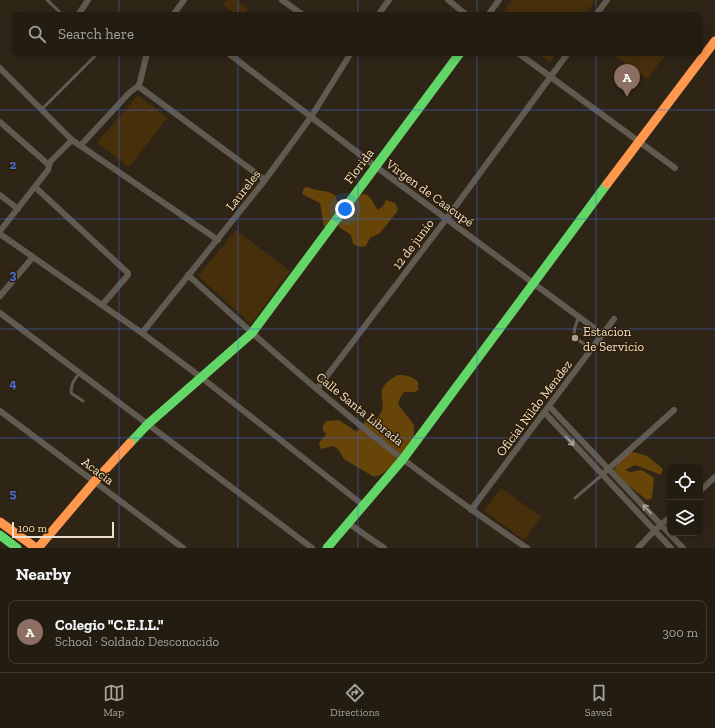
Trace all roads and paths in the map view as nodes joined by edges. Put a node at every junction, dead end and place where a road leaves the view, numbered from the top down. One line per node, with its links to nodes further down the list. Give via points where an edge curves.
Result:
1 (47, 0): 9 (lane)
2 (88, 0): 10 (street)
3 (184, 0): 11 (street)
4 (282, 0): 12 (street)
5 (389, 0): 13 (street)
6 (448, 0): 14 (street)
7 (499, 0): 15 (street)
8 (607, 0): 16 (street)
9 (60, 12)
10 (80, 12)
11 (176, 12)
12 (299, 12)
13 (380, 12)
14 (463, 12)
15 (490, 12)
16 (598, 12)
17 (715, 41): 32 (street)
18 (95, 56): 28 (lane)
19 (146, 56): 27 (street)
20 (232, 56): 29 (street, Virgen de Caacupé)
21 (349, 56): 29 (street, Laureles)
22 (458, 56): 35 (street, Florida)
23 (522, 56): 26 (street)
24 (566, 56): 26 (street, 12 de junio)
25 (0, 68): 28 (street)
26 (550, 76): 32 (street); 41 (street, 12 de junio)
27 (138, 86): 33 (street); 37 (street)
28 (42, 109): 31 (street)
29 (311, 117): 35 (street, Virgen de Caacupé); 37 (street, Laureles)
30 (0, 122): 34 (street)
31 (72, 140): 33 (street); 34 (street)
32 (640, 142): 36 (street); 47 (street)
33 (81, 145): 44 (street)
34 (49, 165): 38 (street)
35 (375, 166): 41 (street, Virgen de Caacupé); 54 (street, Florida)
36 (675, 168)
37 (265, 180): 44 (street, Laureles)
38 (35, 187): 40 (street); 49 (street, via 128,273)
39 (0, 195): 40 (street)
40 (18, 209): 42 (street)
41 (447, 218): 47 (street, Virgen de Caacupé); 59 (street, 12 de junio)
42 (0, 231)
43 (0, 234): 45 (street)
44 (218, 240): 46 (street, Laureles)
45 (33, 257): 48 (street); 49 (street)
46 (188, 275): 53 (street, Laureles); 54 (street, Calle Santa Librada)
47 (533, 283): 51 (street, Virgen de Caacupé); 66 (street)
48 (0, 296)
49 (102, 305): 53 (street)
50 (0, 313): 57 (street)
51 (579, 317): 55 (street, Virgen de Caacupé); 56 (lane, via 573,329 574,335 581,343)
52 (614, 319): 55 (street, Oficial Nildo Mendez)
53 (142, 333): 58 (street)
54 (252, 333): 58 (street, Florida); 59 (street, Calle Santa Librada)
55 (602, 334): 56 (street, Oficial Nildo Mendez)
56 (592, 348): 61 (street, Oficial Nildo Mendez)
57 (80, 373): 60 (lane, via 74,379 71,393); 65 (street)
58 (202, 378): 65 (street, Florida); 73 (street)
59 (317, 389): 66 (street, Calle Santa Librada)
60 (83, 401)
61 (549, 406): 64 (street, Oficial Nildo Mendez); 67 (street)
62 (674, 410): 67 (street)
63 (0, 411): 70 (street, Acacia)
64 (544, 412): 68 (street, one-way to 68); 74 (street, Oficial Nildo Mendez)
65 (148, 424): 70 (street, Florida); 84 (street)
66 (403, 459): 73 (street); 74 (street, Calle Santa Librada)
67 (609, 469): 68 (street); 78 (street, one-way to 67)
68 (602, 475): 72 (lane); 79 (street)
69 (715, 477): 71 (street)
70 (94, 482): 82 (street, Florida); 83 (street, Acacia)
71 (703, 487)
72 (575, 498)
73 (363, 505): 77 (street)
74 (471, 510): 87 (street, Calle Santa Librada)
75 (667, 520): 78 (street)
76 (0, 522): 82 (street)
77 (348, 523): 85 (street); 86 (street)
78 (661, 525): 79 (street); 90 (street)
79 (654, 531): 88 (street); 89 (street)
80 (0, 535): 81 (street)
81 (17, 548)
82 (37, 548)
83 (183, 548)
84 (312, 548)
85 (327, 548)
86 (384, 548)
87 (527, 548)
88 (638, 548)
89 (671, 548)
90 (683, 548)

